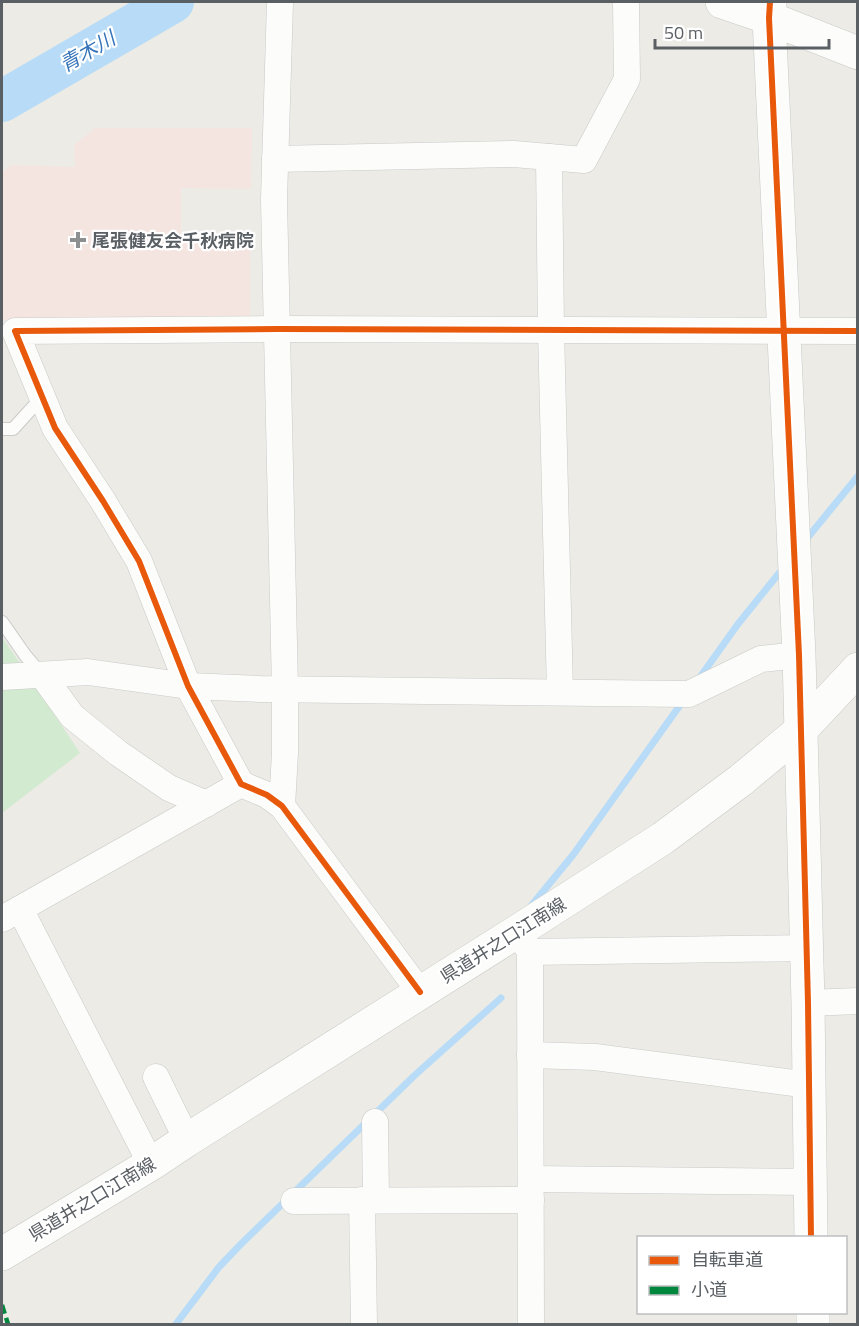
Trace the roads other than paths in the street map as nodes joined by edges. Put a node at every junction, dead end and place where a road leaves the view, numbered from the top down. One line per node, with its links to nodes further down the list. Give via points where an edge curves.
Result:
1 (280, 2): 7 (street)
2 (626, 2): 6 (street, via 627,79 584,160)
3 (722, 2): 4 (street)
4 (770, 10): 5 (street); 10 (street)
5 (858, 53)
6 (549, 157): 7 (street, via 514,154); 9 (street)
7 (275, 159): 8 (street)
8 (278, 329): 9 (street); 12 (street, via 15,331); 20 (street)
9 (551, 330): 10 (street); 21 (street)
10 (784, 331): 11 (street); 15 (street)
11 (858, 331)
12 (42, 397): 13 (lane, via 13,429); 19 (street, via 55,428 139,561)
13 (2, 429)
14 (2, 622): 17 (lane)
15 (799, 656): 21 (street, via 761,659 689,694); 22 (street)
16 (858, 669): 22 (street, 県道井之口江南線)
17 (43, 676): 18 (street); 19 (street, via 88,672); 24 (street, via 72,716 118,753 170,788)
18 (2, 677)
19 (188, 686): 20 (street); 23 (street)
20 (285, 689): 21 (street); 25 (street)
21 (560, 692)
22 (800, 731): 27 (street, 県道井之口江南線, via 741,780); 28 (street)
23 (241, 784): 24 (street); 25 (street)
24 (206, 804): 26 (street)
25 (282, 806): 29 (street)
26 (11, 914): 37 (street)
27 (524, 941): 28 (street); 29 (street, 県道井之口江南線); 32 (street)
28 (806, 948): 31 (street)
29 (420, 992): 36 (street, 県道井之口江南線)
30 (858, 1001): 31 (street)
31 (808, 1003): 34 (street)
32 (530, 1055): 34 (street, via 595,1057); 39 (street)
33 (156, 1077): 36 (street)
34 (809, 1085): 38 (street)
35 (375, 1122): 40 (street)
36 (187, 1140): 37 (street, 県道井之口江南線)
37 (151, 1164): 43 (street, 県道井之口江南線)
38 (810, 1182): 39 (street); 42 (street)
39 (531, 1189): 40 (street); 45 (street)
40 (369, 1200): 41 (street); 44 (street)
41 (294, 1201)
42 (811, 1236)
43 (2, 1254)
44 (364, 1324)
45 (531, 1324)

